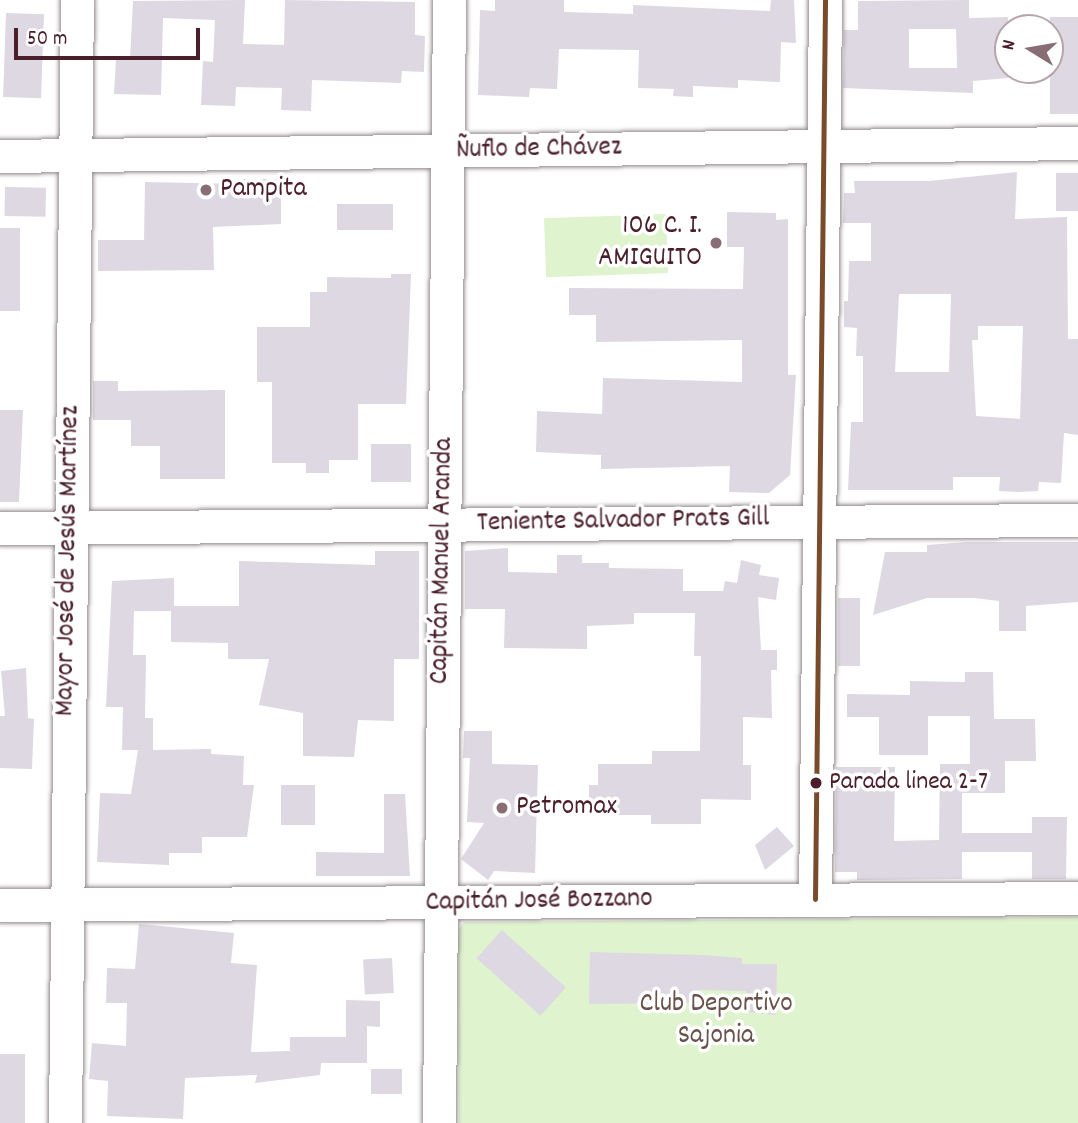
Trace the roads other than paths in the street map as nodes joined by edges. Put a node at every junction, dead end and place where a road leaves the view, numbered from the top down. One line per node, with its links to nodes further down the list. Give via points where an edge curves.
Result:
1 (77, 0): 8 (street, Mayor José de Jesús Martínez)
2 (449, 0): 6 (street, Capitán Manuel Aranda)
3 (825, 0): 5 (street)
4 (1078, 142): 5 (street, Ñuflo de Chávez)
5 (824, 145): 6 (street, Ñuflo de Chávez); 9 (street)
6 (447, 152): 8 (street, Ñuflo de Chávez); 11 (street, Capitán Manuel Aranda)
7 (0, 156): 8 (street, Ñuflo de Chávez)
8 (75, 156): 12 (street, Mayor José de Jesús Martínez)
9 (819, 519): 10 (street, Teniente Salvador Prats Gill); 11 (street, Teniente Salvador Prats Gill); 15 (street)
10 (1078, 520)
11 (444, 524): 12 (street, Teniente Salvador Prats Gill); 16 (street, Capitán Manuel Aranda)
12 (68, 527): 13 (street, Teniente Salvador Prats Gill); 18 (street, Mayor José de Jesús Martínez)
13 (0, 528)
14 (1078, 898): 15 (street, Capitán José Bozzano)
15 (815, 899): 16 (street, Capitán José Bozzano)
16 (440, 904): 18 (street, Capitán José Bozzano); 20 (street, Capitán Manuel Aranda)
17 (0, 905): 18 (street, Capitán José Bozzano)
18 (66, 905): 19 (street, Mayor José de Jesús Martínez)
19 (65, 1123)
20 (439, 1123)

